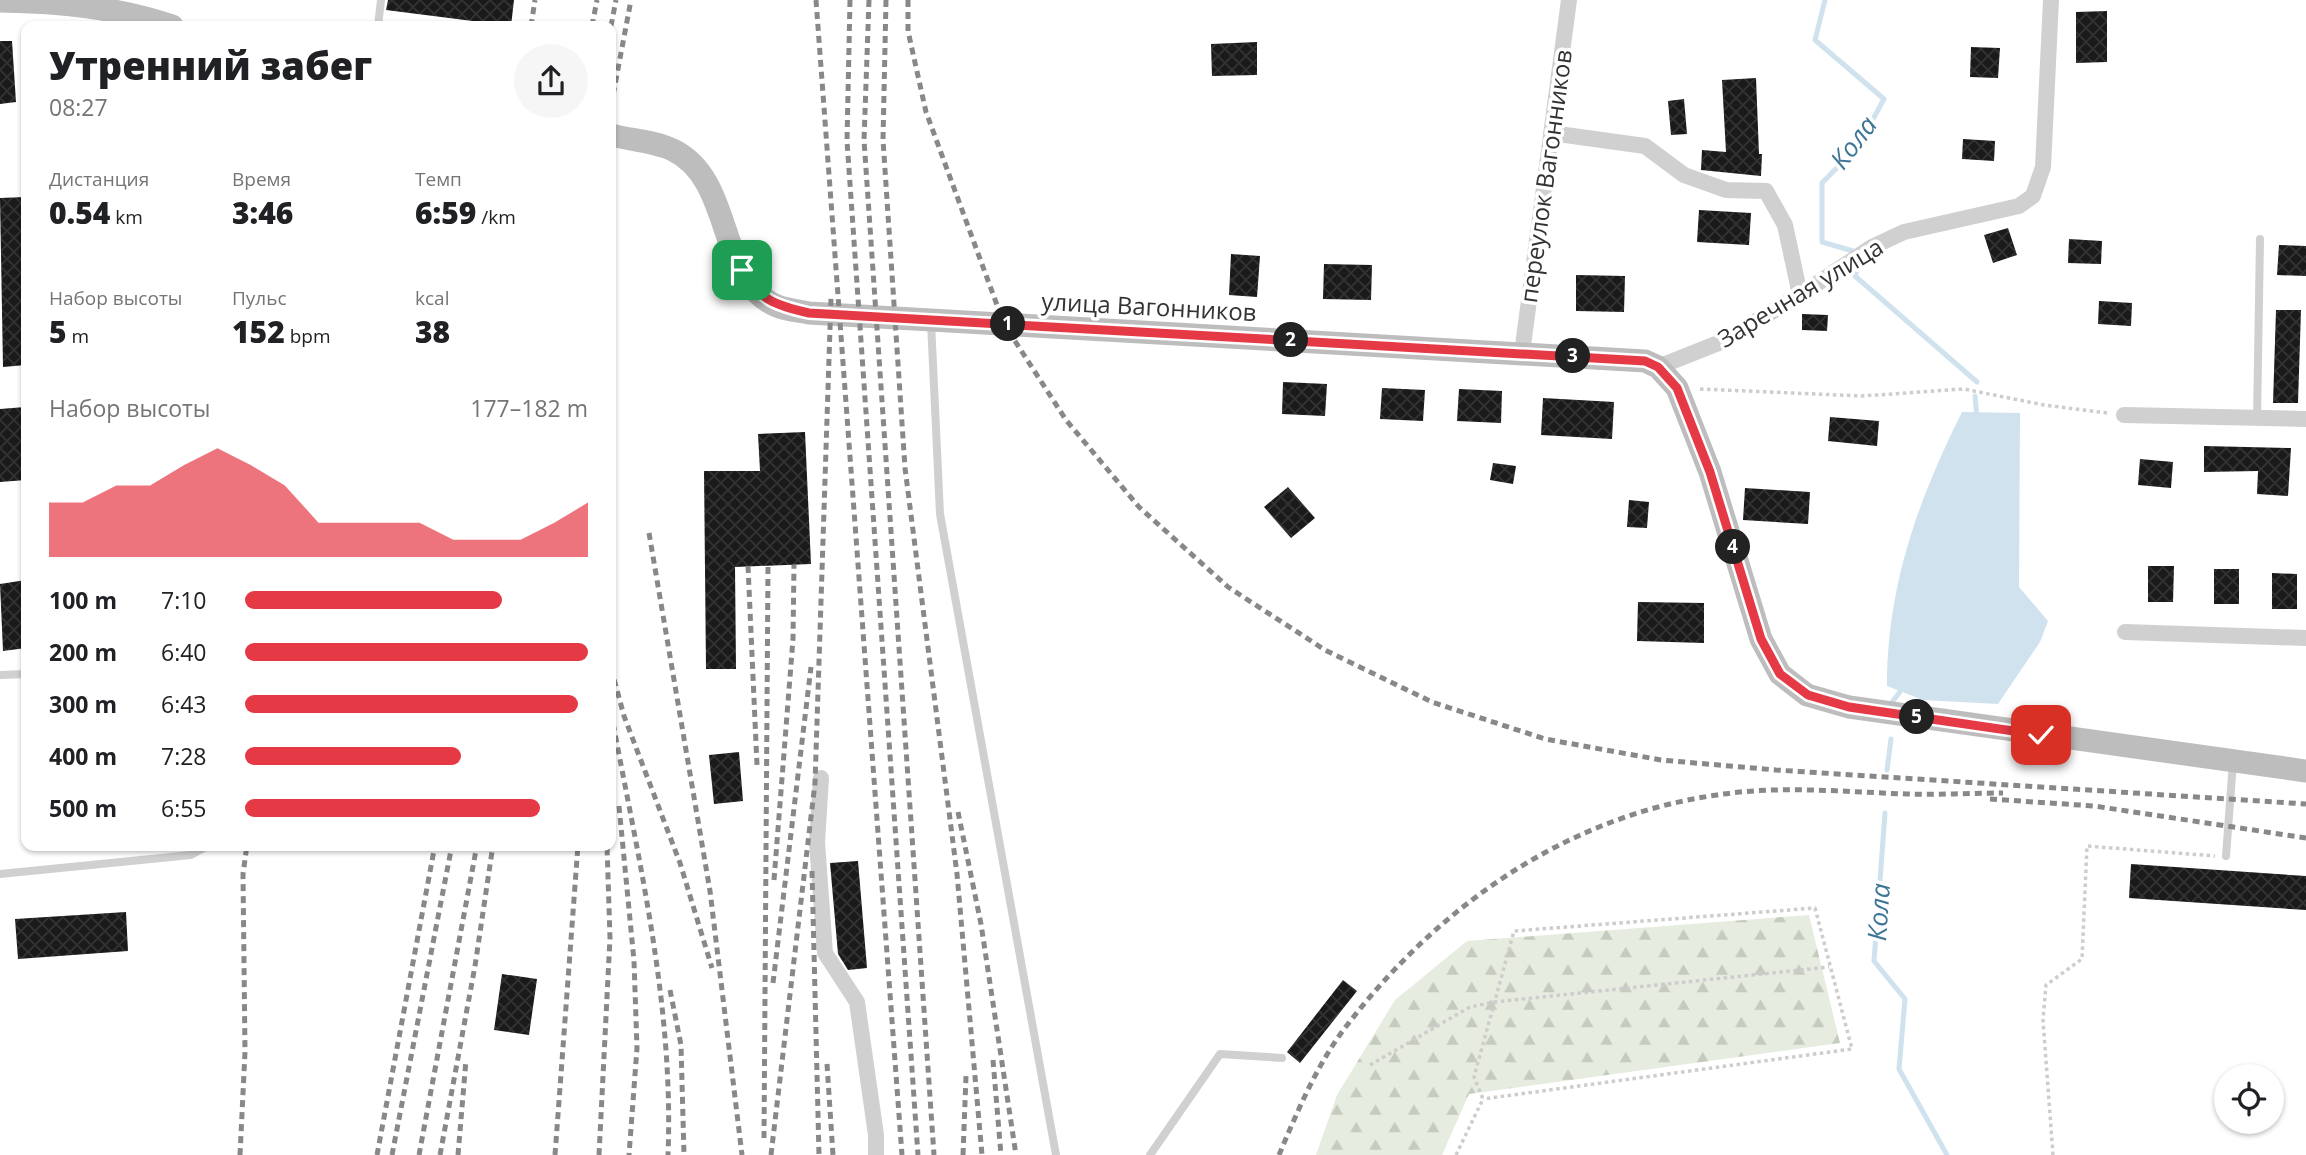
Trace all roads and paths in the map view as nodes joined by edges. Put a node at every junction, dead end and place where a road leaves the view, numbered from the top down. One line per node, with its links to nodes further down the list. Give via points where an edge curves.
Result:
1 (381, 0): 6 (lane)
2 (1569, 0): 7 (street, переулок Вагонников)
3 (2051, 0): 10 (street, Заречная улица, via 2043,167 2033,196 2019,206 1904,232 1872,247)
4 (0, 1): 5 (street, via 62,3)
5 (157, 21)
6 (379, 21)
7 (1551, 133): 10 (street, via 1644,146 1684,175 1726,190 1766,191 1785,225); 12 (street, переулок Вагонников)
8 (616, 136): 11 (street, улица Вагонников, via 673,149 694,165 710,187 742,270 756,292 776,306 809,313)
9 (2260, 239): 17 (lane)
10 (1800, 295): 13 (street, Заречная улица, via 1721,342)
11 (930, 319): 12 (street, улица Вагонников); 34 (lane, via 940,514)
12 (1522, 353): 13 (street, улица Вагонников, via 1645,361)
13 (1658, 367): 14 (street)
14 (1677, 388): 15 (path, via 1862,396 1964,389); 22 (street, via 1710,472 1761,639 1780,674 1808,695 1849,707)
15 (2124, 415): 17 (street)
16 (2306, 419): 17 (street)
17 (2257, 420)
18 (2125, 632): 19 (street)
19 (2306, 638)
20 (21, 674): 21 (lane)
21 (0, 675)
22 (2233, 762): 23 (street); 26 (lane)
23 (2306, 771)
24 (821, 778): 33 (street, via 817,842 825,953 857,1002)
25 (198, 851): 27 (lane)
26 (2226, 856): 37 (path, via 2087,846 2082,959 2046,985 2043,1020)
27 (0, 874)
28 (1829, 968): 29 (path); 29 (path, via 1815,908 1514,931); 32 (path, via 1852,1049)
29 (1494, 1002): 31 (path, via 1469,1007); 32 (path, via 1474,1077)
30 (1282, 1058): 35 (lane, via 1220,1054)
31 (1370, 1065)
32 (1483, 1099): 36 (path)
33 (876, 1155)
34 (1056, 1155)
35 (1150, 1155)
36 (1456, 1155)
37 (2053, 1155)

